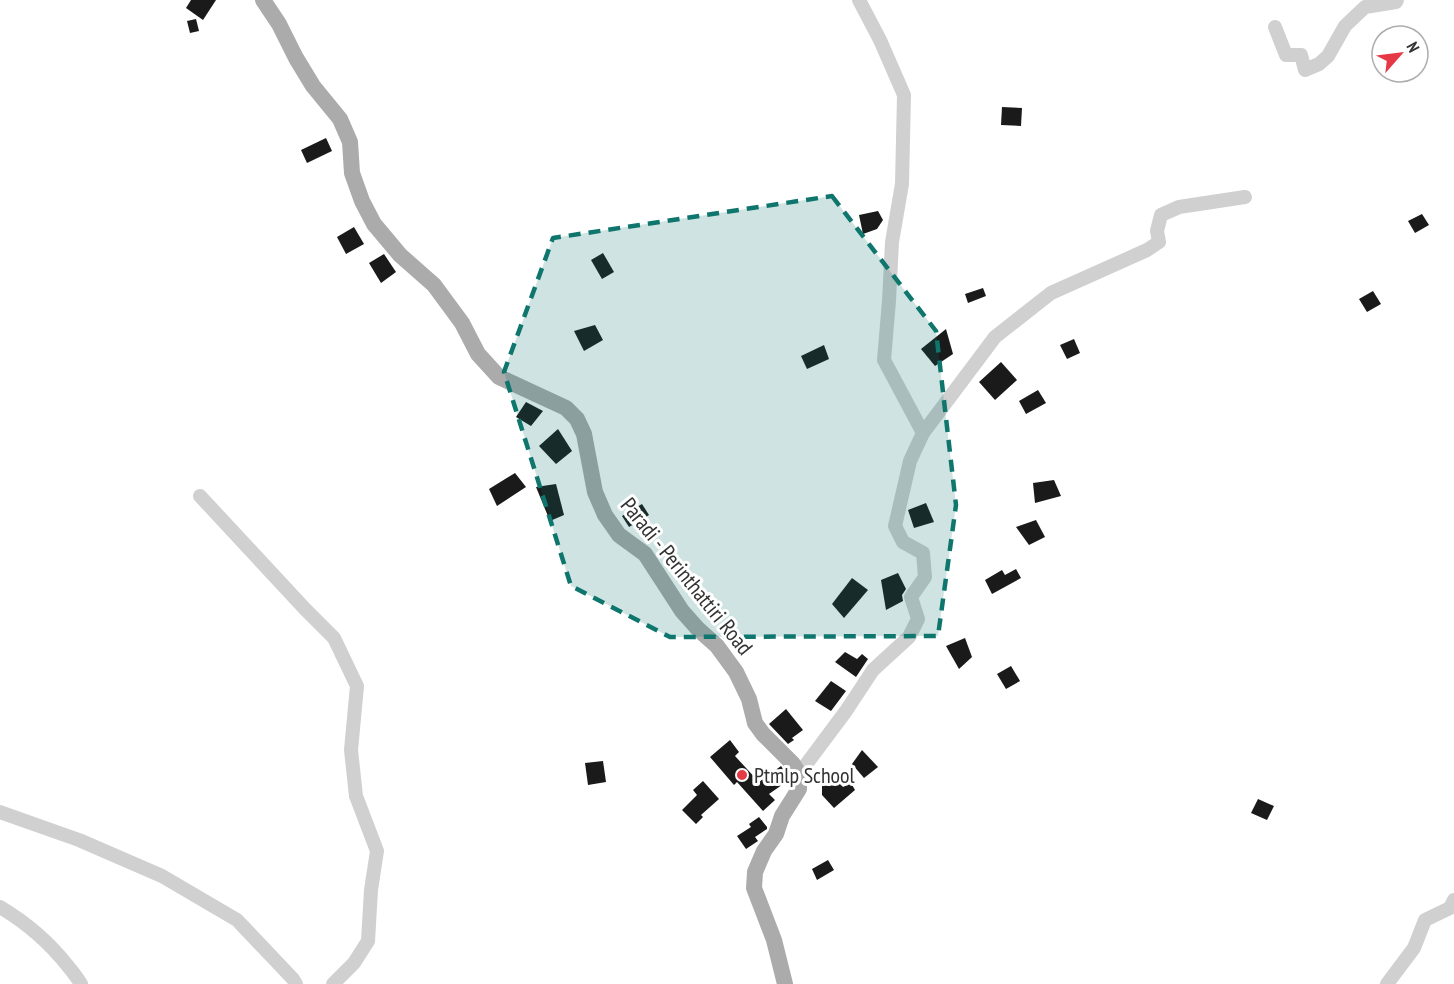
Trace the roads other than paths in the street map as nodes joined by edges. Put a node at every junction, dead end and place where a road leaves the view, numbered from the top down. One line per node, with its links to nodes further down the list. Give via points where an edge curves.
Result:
1 (263, 0): 8 (main road, Paradi - Perinthattiri Road, via 314,86 340,119 350,142 352,173 374,224 400,255 434,285 462,323 478,354 499,377 566,408 577,419 584,434 595,492 605,515 619,535 645,554 682,611 717,646 736,672 755,723)
2 (860, 0): 6 (street, via 904,94 902,184 892,242 884,360)
3 (1397, 0): 4 (street, via 1365,7 1345,26 1328,56 1305,70 1301,55 1286,55)
4 (1275, 27)
5 (1245, 197): 6 (street, via 1179,207 1161,215 1159,242 1051,294 995,337)
6 (923, 433): 8 (street, via 909,461 895,526 903,542 923,553 924,577 911,597 918,619 909,638 873,670)
7 (200, 496): 14 (street, via 334,638 357,686 351,750 356,796 377,851 368,941 354,963)
8 (799, 774): 15 (main road, via 799,789 755,872 754,888 774,940)
9 (0, 812): 13 (street, via 162,876 237,921)
10 (0, 907): 12 (street, via 53,947)
11 (1453, 908): 16 (street, via 1425,920 1414,948)
12 (81, 984)
13 (296, 984)
14 (333, 984)
15 (784, 984)
16 (1387, 984)

